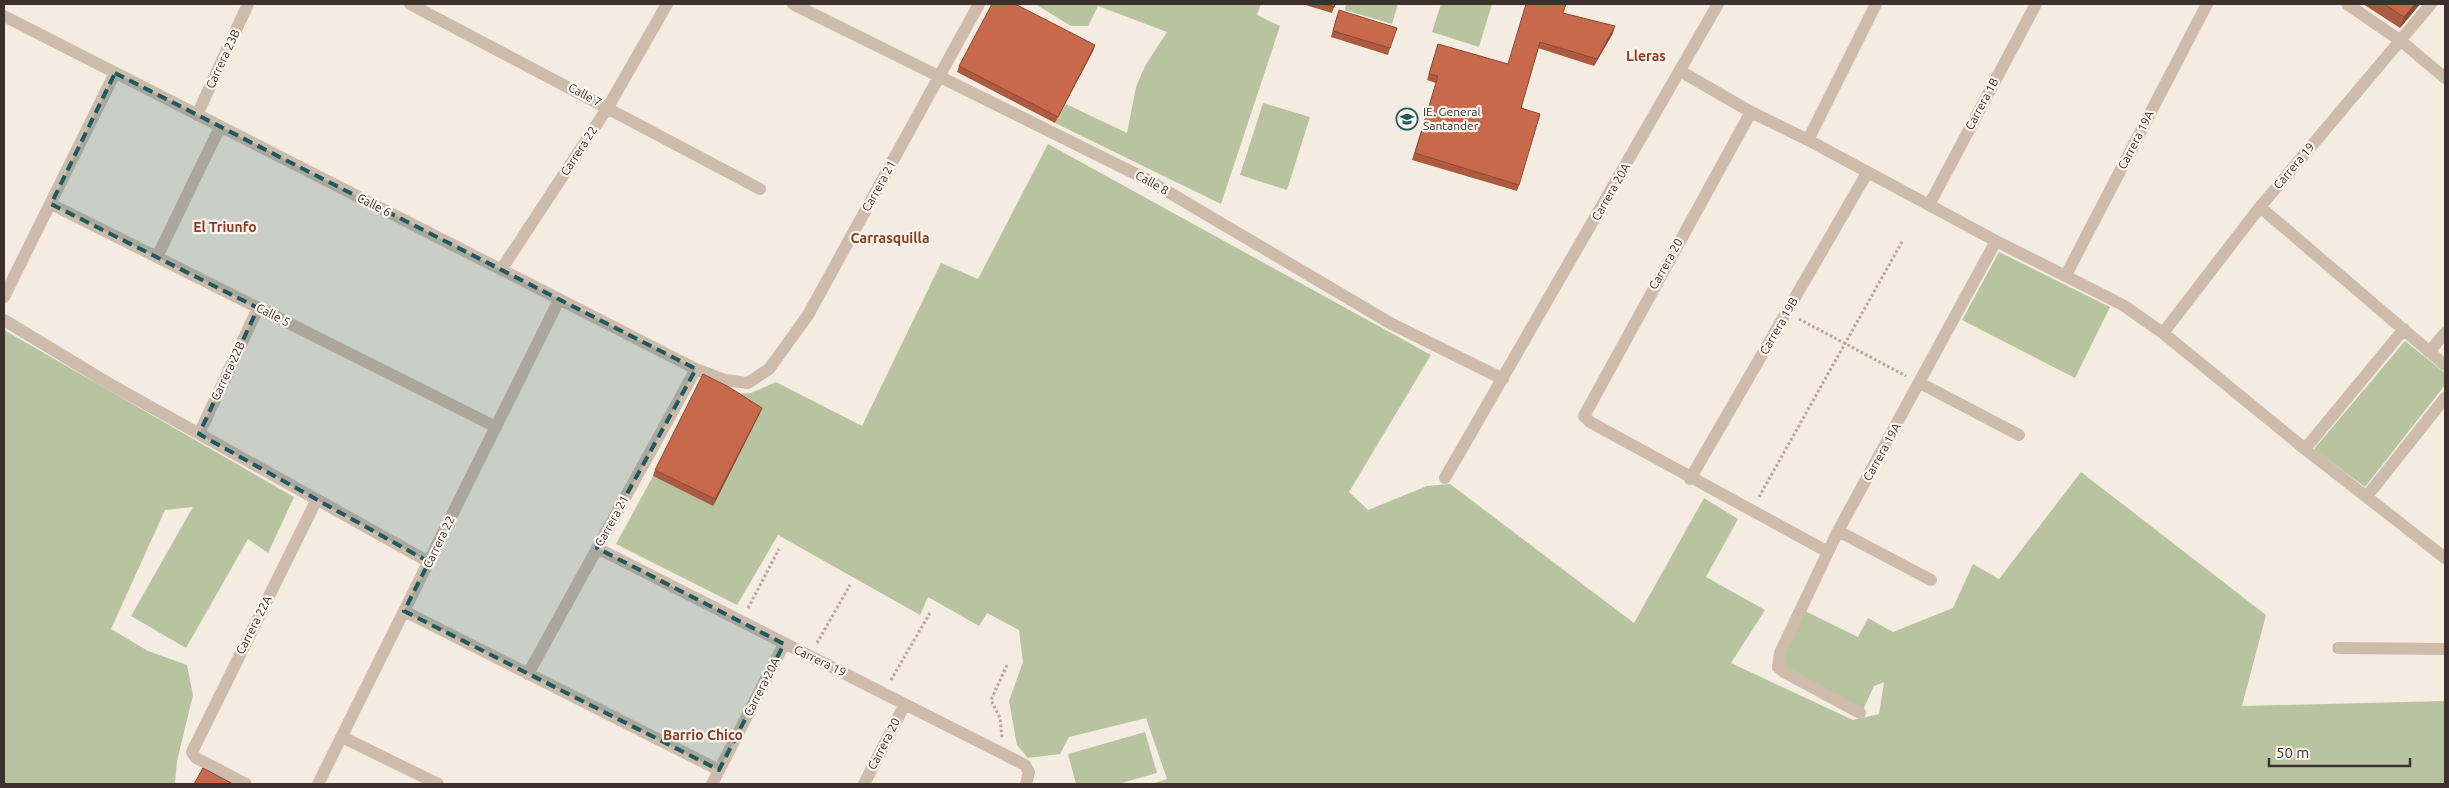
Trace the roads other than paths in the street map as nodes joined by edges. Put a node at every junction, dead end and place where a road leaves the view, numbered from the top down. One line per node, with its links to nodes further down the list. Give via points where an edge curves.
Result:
1 (248, 4): 20 (street, Carrera 23B)
2 (410, 4): 18 (street, Calle 7)
3 (667, 4): 18 (street, Carrera 22)
4 (793, 4): 16 (street, Calle 8)
5 (979, 4): 16 (street, Carrera 21)
6 (1718, 4): 14 (street, Carrera 20A)
7 (1876, 4): 22 (street)
8 (2036, 4): 26 (street, Carrera 1B)
9 (2207, 4): 31 (street, Carrera 19A)
10 (2347, 4): 13 (street)
11 (2431, 4): 13 (street, Carrera 19)
12 (4, 16): 15 (street, Calle 6)
13 (2401, 41): 17 (street); 27 (street, Carrera 19)
14 (1680, 71): 19 (street); 42 (street, Carrera 20A)
15 (115, 73): 20 (street, Calle 6); 25 (street)
16 (939, 77): 42 (street, Calle 8, via 1148,180 1390,323); 43 (street, Carrera 21, via 808,315 769,369)
17 (2445, 78)
18 (608, 107): 24 (street, Calle 7); 30 (street, Carrera 22)
19 (1750, 112): 22 (street); 51 (street, Carrera 20, via 1584,416)
20 (197, 115): 21 (street, Calle 6)
21 (220, 127): 29 (street); 30 (street, Calle 6)
22 (1808, 140): 23 (street)
23 (1867, 173): 26 (street); 51 (street, Carrera 19B)
24 (760, 189)
25 (51, 204): 29 (street, Calle 5); 32 (street)
26 (1929, 205): 28 (street)
27 (2260, 207): 36 (street); 37 (street, Carrera 19)
28 (1996, 241): 31 (street); 44 (street, Carrera 19A)
29 (157, 257): 34 (street, Calle 5)
30 (501, 270): 33 (street, Calle 6)
31 (2066, 276): 37 (street, via 2123,305)
32 (5, 290)
33 (559, 300): 41 (street, Calle 6); 46 (street, Carrera 22)
34 (258, 308): 46 (street, Calle 5); 47 (street, Carrera 22B)
35 (4, 320): 47 (street, via 108,384)
36 (2404, 329): 39 (street); 49 (street)
37 (2163, 333): 49 (street)
38 (2445, 333): 39 (street)
39 (2429, 352): 40 (street)
40 (2445, 366)
41 (696, 369): 43 (street, Calle 6, via 725,380); 55 (street, Carrera 21)
42 (1503, 379): 50 (street, Carrera 20A)
43 (748, 383)
44 (1920, 383): 48 (street); 54 (street, Carrera 19A)
45 (2445, 398): 52 (street)
46 (496, 427): 58 (street, Carrera 22)
47 (199, 434): 53 (street)
48 (2019, 435)
49 (2305, 449): 52 (street)
50 (1445, 478)
51 (1690, 479): 56 (street)
52 (2367, 496): 57 (street)
53 (317, 499): 58 (street); 69 (street, Carrera 22A, via 192,752 196,758)
54 (1838, 531): 56 (street, Carrera 19A); 59 (street)
55 (597, 548): 61 (street, Carrera 19); 64 (street, Carrera 21)
56 (1828, 552): 66 (street, Carrera 19A, via 1780,653 1778,667)
57 (2445, 558)
58 (429, 562): 60 (street, Carrera 22)
59 (1931, 580)
60 (404, 612): 64 (street); 67 (street, Carrera 22)
61 (784, 644): 65 (street, Carrera 19); 68 (street, Carrera 20A)
62 (2338, 648): 63 (street)
63 (2445, 649)
64 (528, 674): 68 (street)
65 (905, 704): 73 (street, Carrera 20); 74 (street, Carrera 19, via 1025,765 1029,772)
66 (1860, 713)
67 (342, 737): 70 (street, Carrera 22); 71 (street)
68 (720, 770): 72 (street, Carrera 20A)
69 (246, 784)
70 (318, 784)
71 (438, 784)
72 (712, 784)
73 (864, 784)
74 (1026, 784)

